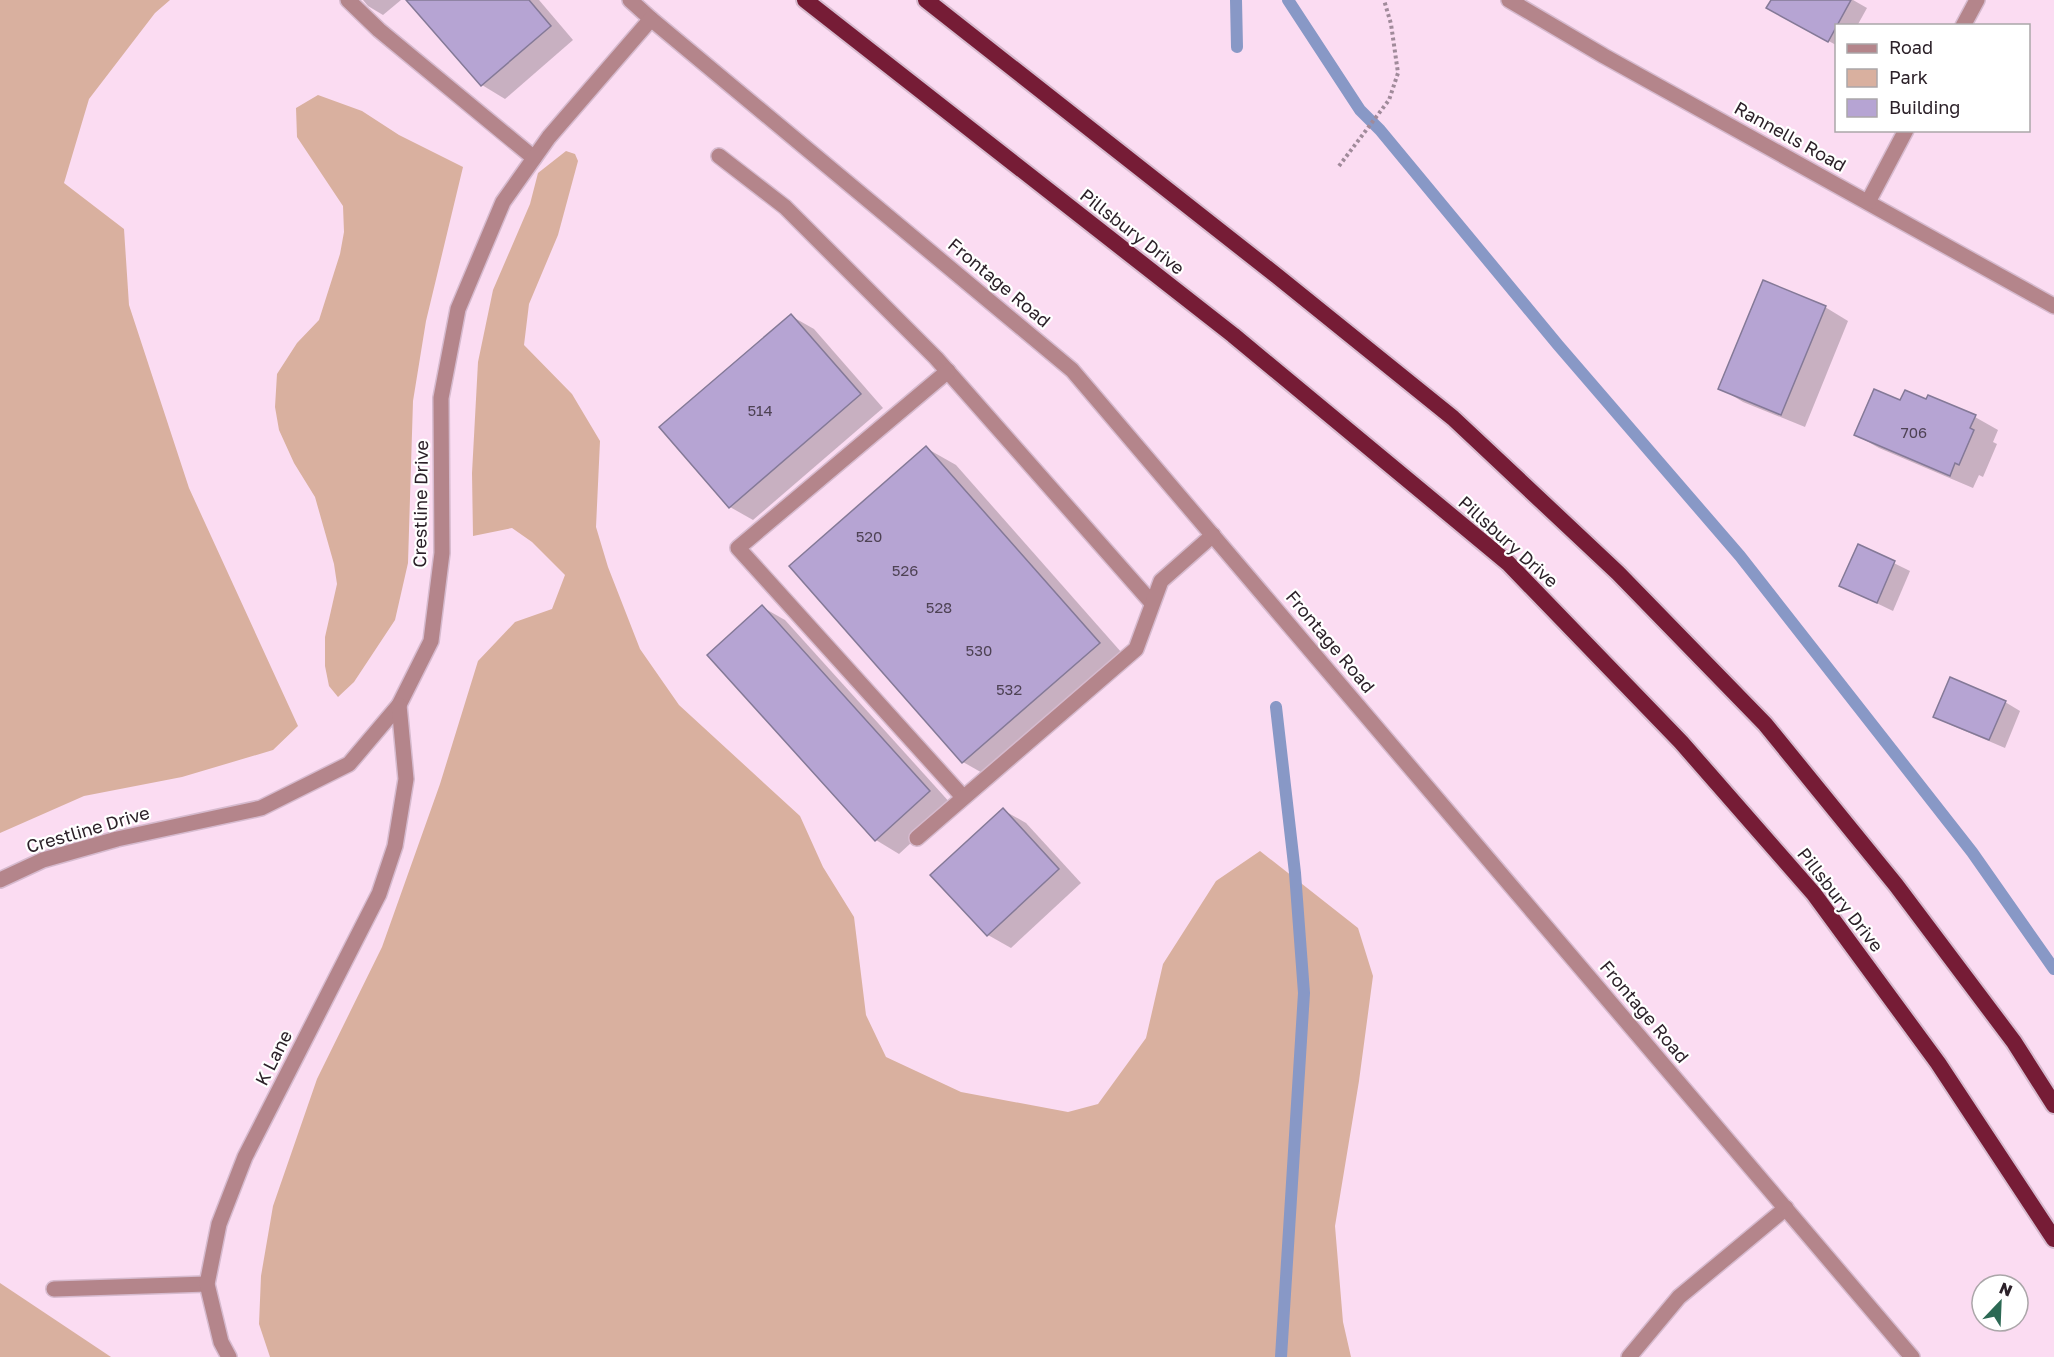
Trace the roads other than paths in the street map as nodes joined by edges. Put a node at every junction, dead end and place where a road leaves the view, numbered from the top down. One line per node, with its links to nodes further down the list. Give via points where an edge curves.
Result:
1 (348, 0): 11 (street)
2 (630, 0): 7 (street, Frontage Road)
3 (805, 0): 23 (highway, Pillsbury Drive, via 1233,336 1508,563 1681,742 1814,894 1938,1063)
4 (926, 0): 21 (highway, via 1453,418 1618,573 1773,733 1903,894 2014,1042)
5 (1509, 0): 12 (street, Rannells Road)
6 (1977, 0): 8 (street)
7 (651, 19): 11 (street, Crestline Drive); 15 (street, Frontage Road, via 1072,370)
8 (1964, 24)
9 (1905, 132): 12 (street)
10 (719, 156): 14 (street, via 785,207)
11 (534, 158): 17 (street, Crestline Drive, via 502,202 459,309 441,398 442,553 431,641)
12 (1868, 202): 13 (street, Rannells Road)
13 (2054, 306)
14 (948, 372): 16 (street); 18 (street, via 738,548)
15 (1213, 535): 16 (street, via 1161,581); 22 (street, Frontage Road)
16 (1152, 603): 18 (street, via 1136,649)
17 (399, 705): 20 (street, Crestline Drive, via 349,764 261,808 96,845 43,860); 24 (street, K Lane, via 406,779 395,846 379,894 245,1157 219,1224)
18 (963, 798): 19 (street)
19 (917, 837)
20 (0, 880)
21 (2054, 1105)
22 (1786, 1208): 27 (street, via 1679,1297); 28 (street, Frontage Road)
23 (2054, 1239)
24 (207, 1284): 25 (street); 26 (street, via 221,1342)
25 (54, 1289)
26 (229, 1357)
27 (1629, 1357)
28 (1912, 1357)

